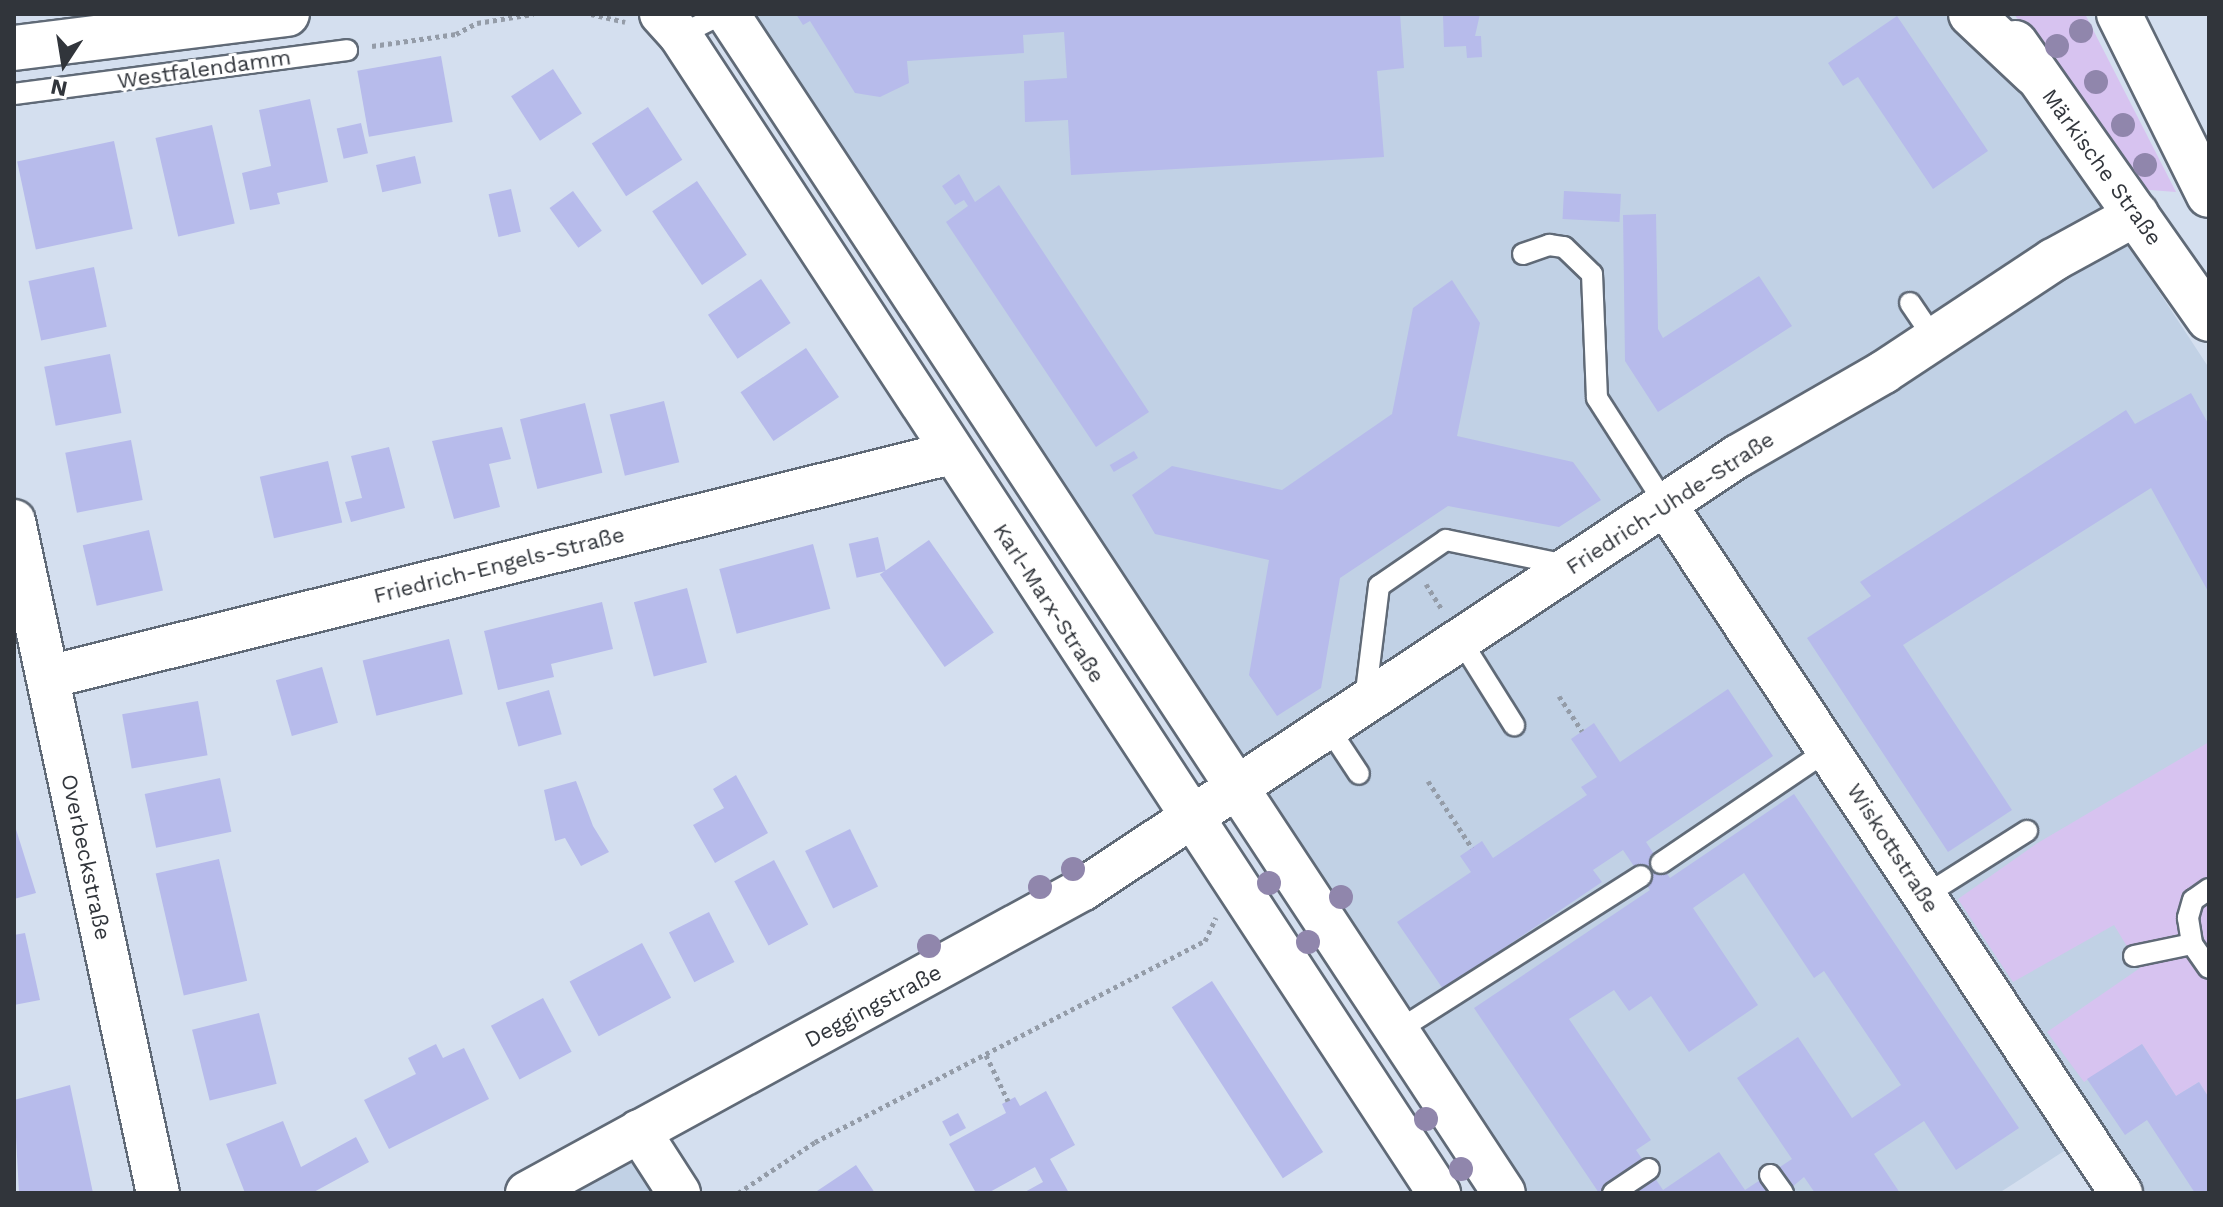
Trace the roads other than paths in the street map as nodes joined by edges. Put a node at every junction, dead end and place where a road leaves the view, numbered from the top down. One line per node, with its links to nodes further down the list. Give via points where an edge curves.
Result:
1 (287, 14): 7 (main road, Westfalendamm)
2 (725, 14): 6 (lane); 27 (street, Karl-Marx-Straße)
3 (1971, 14): 9 (main road)
4 (1996, 14): 9 (main road, Märkische Straße)
5 (2119, 14): 11 (main road)
6 (660, 23): 16 (street, Karl-Marx-Straße)
7 (14, 48)
8 (347, 50): 10 (lane, Westfalendamm)
9 (2035, 74): 13 (main road, Märkische Straße)
10 (14, 94)
11 (2209, 195)
12 (2209, 206): 13 (main road)
13 (2137, 214): 15 (main road, Märkische Straße); 17 (street, Friedrich-Uhde-Straße, via 2053,260 1922,320)
14 (1523, 254): 17 (lane, via 1549,245 1564,247 1592,274 1597,398)
15 (2209, 319)
16 (951, 453): 21 (street, Friedrich-Engels-Straße); 27 (street, Karl-Marx-Straße)
17 (1665, 504): 19 (street, Friedrich-Uhde-Straße); 25 (street, Wiskottstraße)
18 (14, 521): 21 (street, Overbeckstraße)
19 (1571, 566): 20 (street, Friedrich-Uhde-Straße); 22 (lane, via 1446,540 1379,586)
20 (1460, 639): 22 (street, Friedrich-Uhde-Straße); 23 (lane)
21 (48, 677): 40 (street, Overbeckstraße)
22 (1364, 703): 24 (street, Friedrich-Uhde-Straße)
23 (1514, 725)
24 (1328, 727): 26 (lane); 27 (street, Friedrich-Uhde-Straße)
25 (1828, 750): 29 (lane); 32 (street, Wiskottstraße)
26 (1359, 774)
27 (1215, 806): 36 (street, Karl-Marx-Straße); 37 (street, Deggingstraße, via 1009,931); 43 (street, Karl-Marx-Straße, via 1233,880)
28 (2027, 831): 32 (lane)
29 (1661, 863)
30 (1641, 876): 36 (lane)
31 (2209, 889): 33 (lane, via 2193,900 2188,918)
32 (1924, 896): 47 (street, Wiskottstraße)
33 (2192, 944): 34 (lane); 35 (lane)
34 (2134, 956)
35 (2209, 968)
36 (1397, 1031): 44 (street, Karl-Marx-Straße)
37 (639, 1131): 41 (street, Deggingstraße); 42 (street)
38 (1649, 1169): 45 (lane)
39 (1770, 1175): 46 (lane)
40 (158, 1193)
41 (527, 1193)
42 (679, 1193)
43 (1439, 1193)
44 (1504, 1193)
45 (1613, 1193)
46 (1783, 1193)
47 (2121, 1193)

